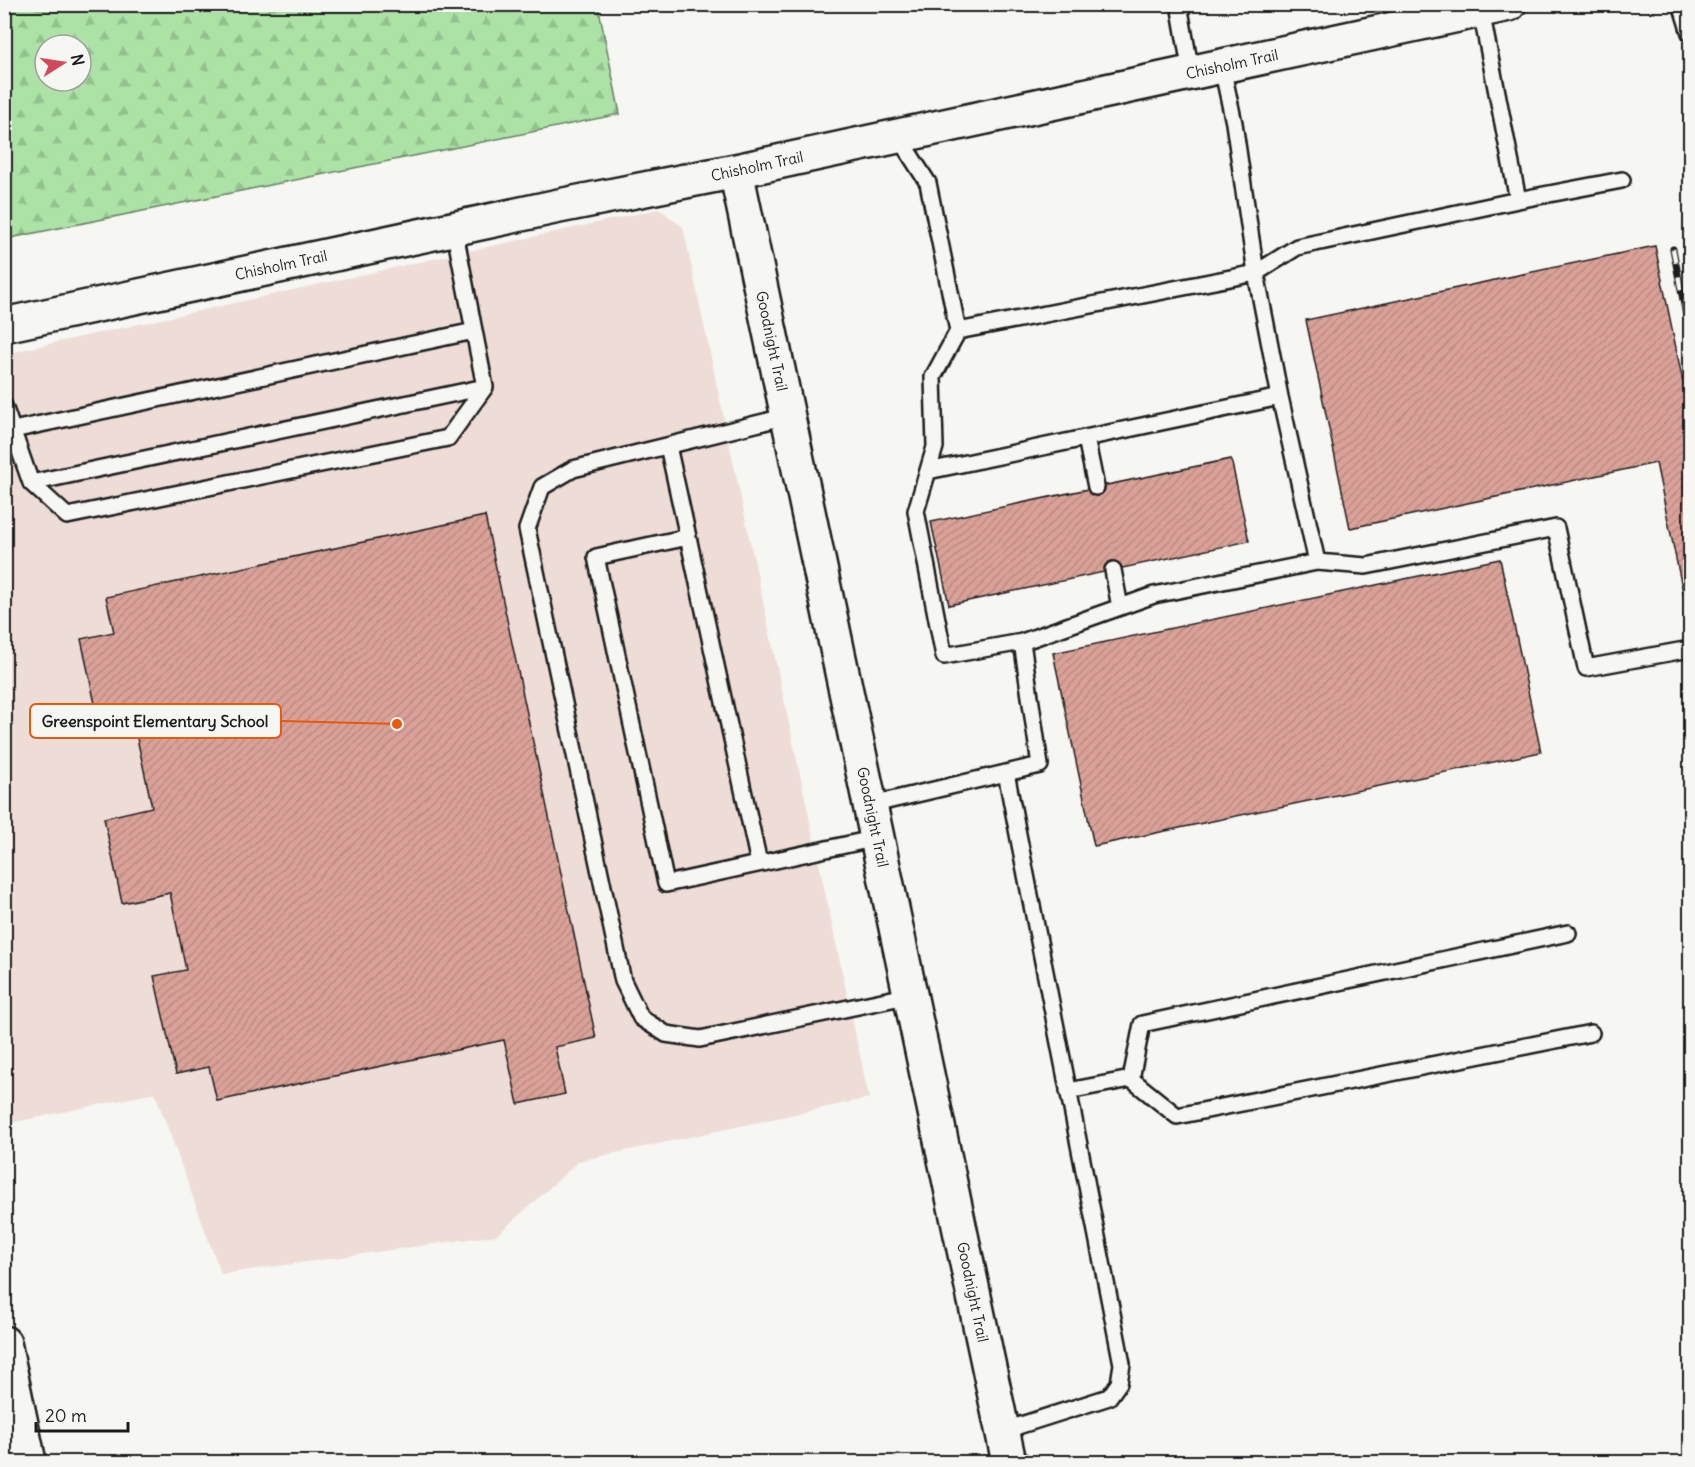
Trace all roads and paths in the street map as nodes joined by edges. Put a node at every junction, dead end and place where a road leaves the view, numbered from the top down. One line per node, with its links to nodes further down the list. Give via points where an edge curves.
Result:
1 (1179, 4): 5 (lane)
2 (1681, 4): 4 (lane)
3 (1495, 8): 5 (street, Chisholm Trail); 9 (lane)
4 (1690, 33)
5 (1207, 70): 6 (street, Chisholm Trail); 11 (lane, via 1234,123)
6 (898, 136): 7 (street, Chisholm Trail); 14 (lane, via 928,183)
7 (736, 171): 10 (street, Chisholm Trail); 18 (street, Goodnight Trail)
8 (1623, 180): 9 (lane)
9 (1518, 200): 11 (lane, via 1297,248)
10 (454, 228): 12 (street, Chisholm Trail); 13 (lane)
11 (1256, 273): 14 (lane); 16 (lane)
12 (4, 325)
13 (474, 331): 15 (lane); 19 (lane)
14 (958, 331): 22 (lane, via 933,377 935,447)
15 (485, 387): 23 (lane); 23 (lane, via 447,438 67,516)
16 (1280, 397): 20 (lane); 26 (lane)
17 (4, 406): 19 (lane)
18 (788, 416): 21 (lane); 32 (street, Goodnight Trail)
19 (13, 430): 23 (lane)
20 (1086, 438): 22 (lane); 24 (lane)
21 (668, 446): 25 (lane); 36 (lane, via 573,470 542,487 527,529 623,981 641,1018 666,1034 700,1039)
22 (928, 471): 29 (lane, via 916,511 944,656)
23 (31, 483)
24 (1096, 488)
25 (688, 537): 34 (lane); 34 (lane, via 596,557 666,884)
26 (1317, 562): 28 (lane, via 1154,595); 30 (lane, via 1366,566 1556,528 1586,668)
27 (1113, 570): 28 (lane)
28 (1120, 608): 29 (lane)
29 (1022, 642): 31 (lane, via 1040,765)
30 (1690, 649)
31 (1006, 773): 32 (lane); 39 (lane)
32 (870, 805): 33 (street, Goodnight Trail)
33 (877, 838): 34 (lane); 36 (street, Goodnight Trail)
34 (759, 863)
35 (1568, 933): 38 (lane, via 1142,1024)
36 (910, 994): 41 (street, Goodnight Trail)
37 (1591, 1033): 38 (lane, via 1178,1116)
38 (1131, 1079): 39 (lane)
39 (1068, 1091): 41 (lane, via 1122,1365 1119,1383 1109,1397)
40 (4, 1343): 42 (street)
41 (1002, 1431): 43 (street, Goodnight Trail)
42 (30, 1462)
43 (1009, 1462)

